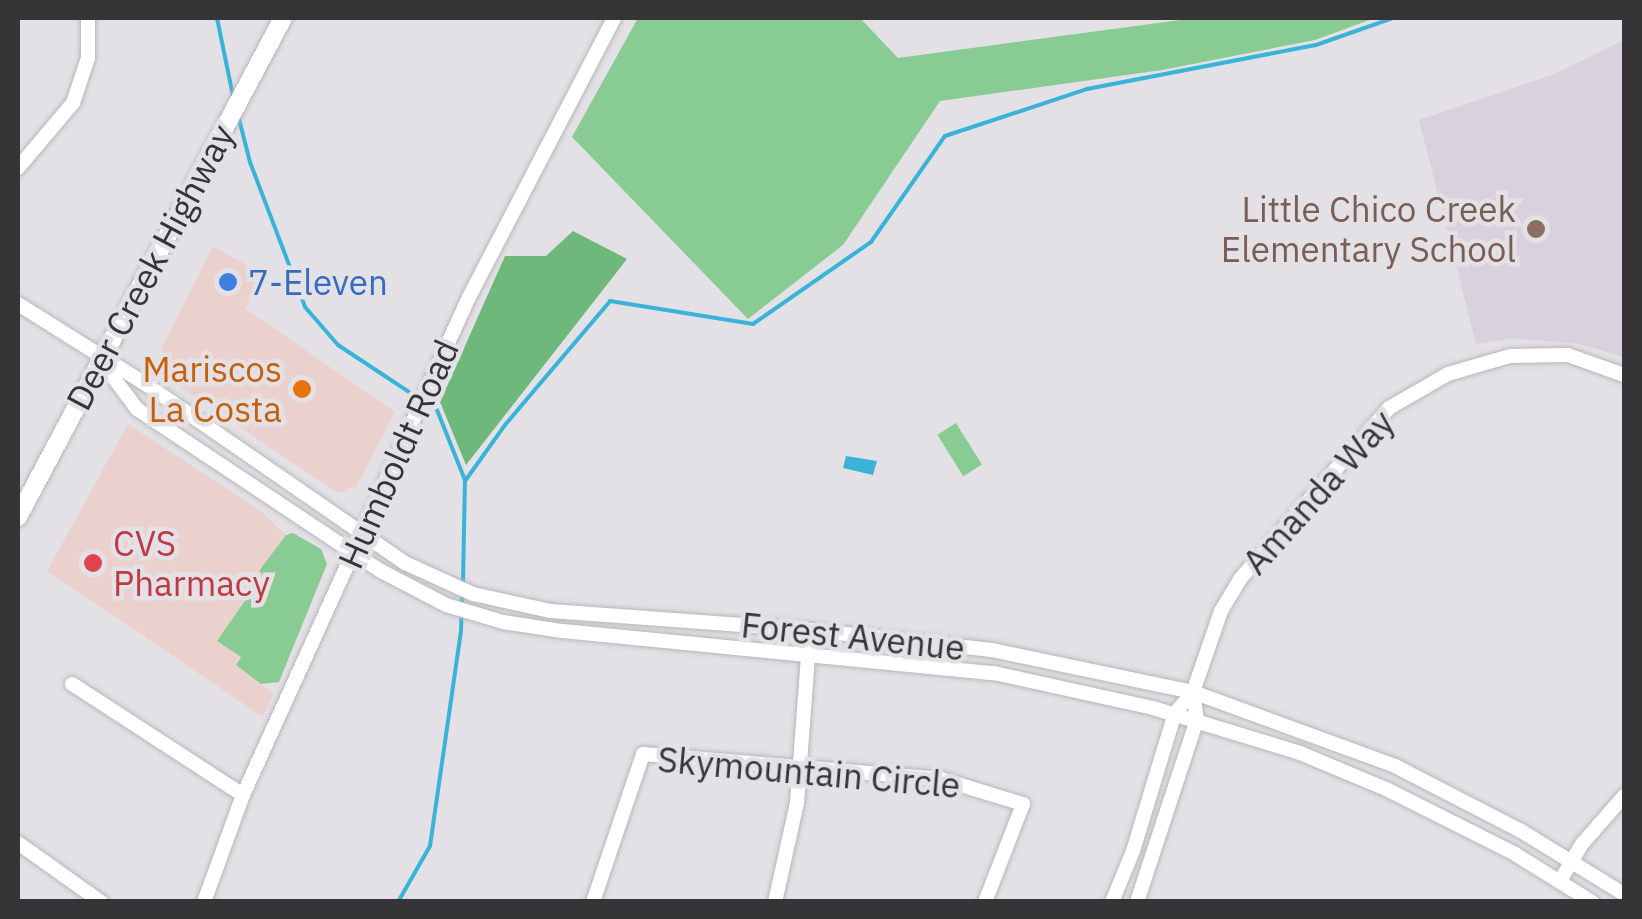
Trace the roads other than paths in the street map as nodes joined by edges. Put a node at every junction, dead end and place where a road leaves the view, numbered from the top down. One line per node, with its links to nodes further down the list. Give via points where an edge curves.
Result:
1 (88, 18): 4 (street, via 88,58 73,103)
2 (283, 18): 6 (main road, Deer Creek Highway)
3 (614, 18): 9 (street, Humboldt Road, via 494,247)
4 (18, 168)
5 (18, 304): 6 (street, Forest Avenue)
6 (101, 360): 8 (main road, Deer Creek Highway); 9 (street, Forest Avenue); 10 (street, Forest Avenue, via 138,409)
7 (1624, 375): 14 (street, Amanda Way, via 1568,356 1510,356 1448,374 1389,408 1240,579 1221,610)
8 (18, 517)
9 (362, 533): 10 (street, Humboldt Road); 11 (street, Forest Avenue, via 446,584 502,602)
10 (353, 552): 12 (street, Forest Avenue, via 446,605 503,622); 18 (street, Humboldt Road)
11 (810, 630): 12 (street); 14 (street, Forest Avenue, via 1028,656)
12 (810, 655): 15 (street, Forest Avenue, via 994,673); 17 (street)
13 (72, 684): 18 (street)
14 (1192, 692): 15 (street); 16 (street); 21 (street, Forest Avenue, via 1395,766)
15 (1175, 713): 16 (street, Forest Avenue); 29 (street)
16 (1197, 720): 22 (street, Forest Avenue, via 1386,789); 30 (street)
17 (800, 768): 26 (street, Skymountain Circle, via 643,754); 27 (street); 28 (street, Skymountain Circle, via 941,779 1023,804)
18 (243, 795): 25 (street, Humboldt Road)
19 (1624, 796): 21 (street)
20 (18, 844): 24 (street)
21 (1573, 860): 22 (street); 23 (street, Forest Avenue)
22 (1560, 882): 31 (street, Forest Avenue)
23 (1624, 894)
24 (101, 902)
25 (204, 902)
26 (592, 902)
27 (776, 902)
28 (985, 902)
29 (1112, 902)
30 (1138, 902)
31 (1592, 902)

